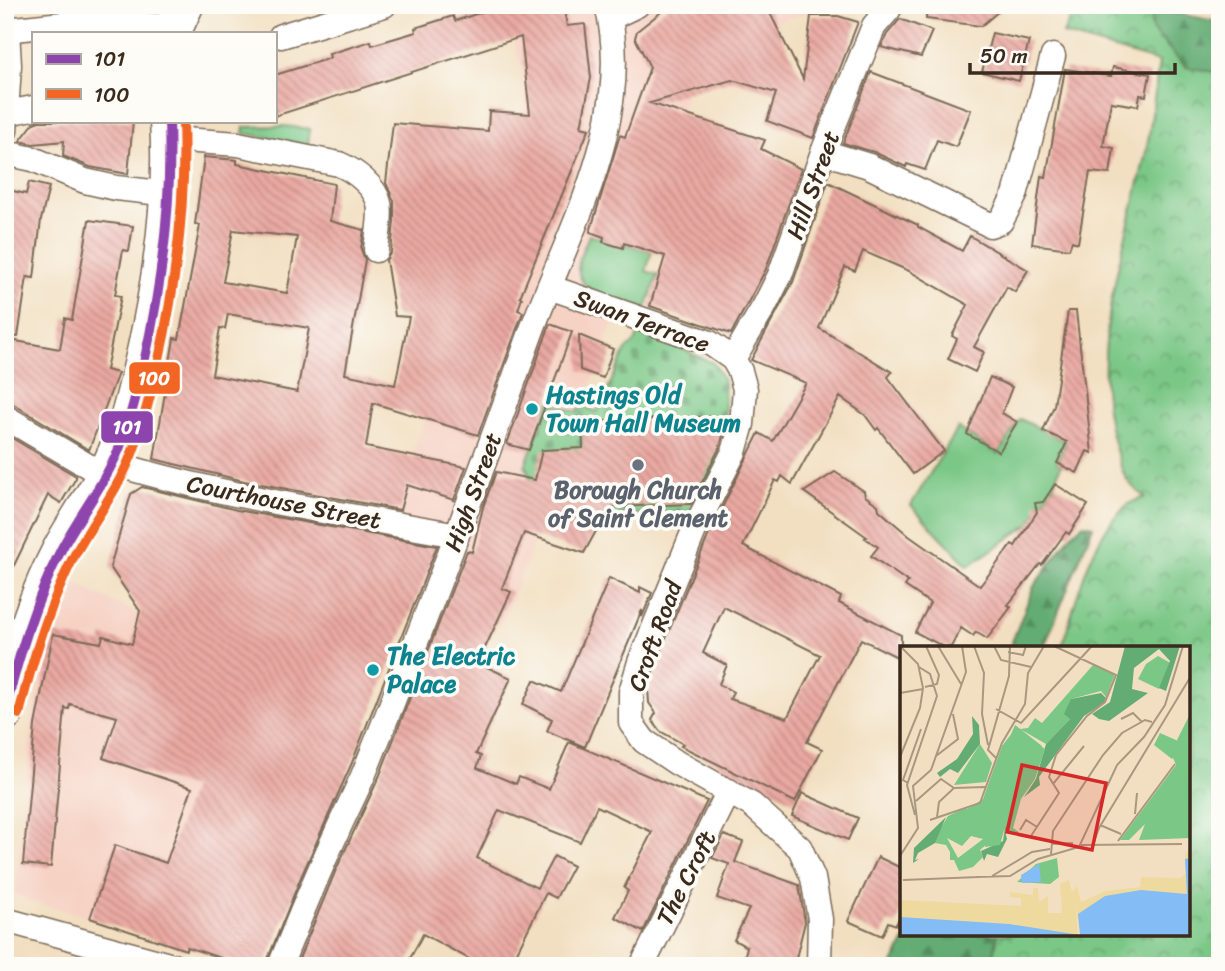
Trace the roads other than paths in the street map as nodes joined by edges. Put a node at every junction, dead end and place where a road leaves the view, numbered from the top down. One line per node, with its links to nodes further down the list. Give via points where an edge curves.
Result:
1 (384, 5): 7 (street)
2 (637, 5): 4 (street)
3 (889, 9): 12 (street, Hill Street, via 874,26)
4 (609, 12): 16 (street, High Street, via 615,47 613,86 600,149)
5 (176, 22): 6 (street, via 91,22)
6 (6, 30): 10 (street)
7 (281, 36)
8 (1054, 55): 12 (street, via 1015,195 1001,221 990,225 869,166)
9 (32, 109): 10 (street)
10 (6, 122)
11 (169, 130): 14 (highway); 15 (street, via 355,171 379,203)
12 (823, 152): 17 (street, Hill Street, via 780,275)
13 (5, 153): 14 (street, via 95,183)
14 (170, 194): 19 (highway, via 162,266 134,408)
15 (376, 250)
16 (549, 288): 17 (street, Swan Terrace, via 710,343); 20 (street, High Street)
17 (733, 359): 22 (street, Croft Road, via 745,389 734,452 695,528 631,692 631,723 645,741)
18 (5, 417): 19 (street, Courthouse Street)
19 (109, 470): 20 (street, Courthouse Street); 21 (highway, via 48,579)
20 (457, 536): 25 (street, High Street, via 364,773)
21 (5, 711)
22 (729, 791): 26 (street, The Croft); 27 (street, Croft Road, via 758,809 800,848 813,878 820,919)
23 (5, 920): 24 (street)
24 (173, 966)
25 (280, 966)
26 (642, 966)
27 (819, 966)

